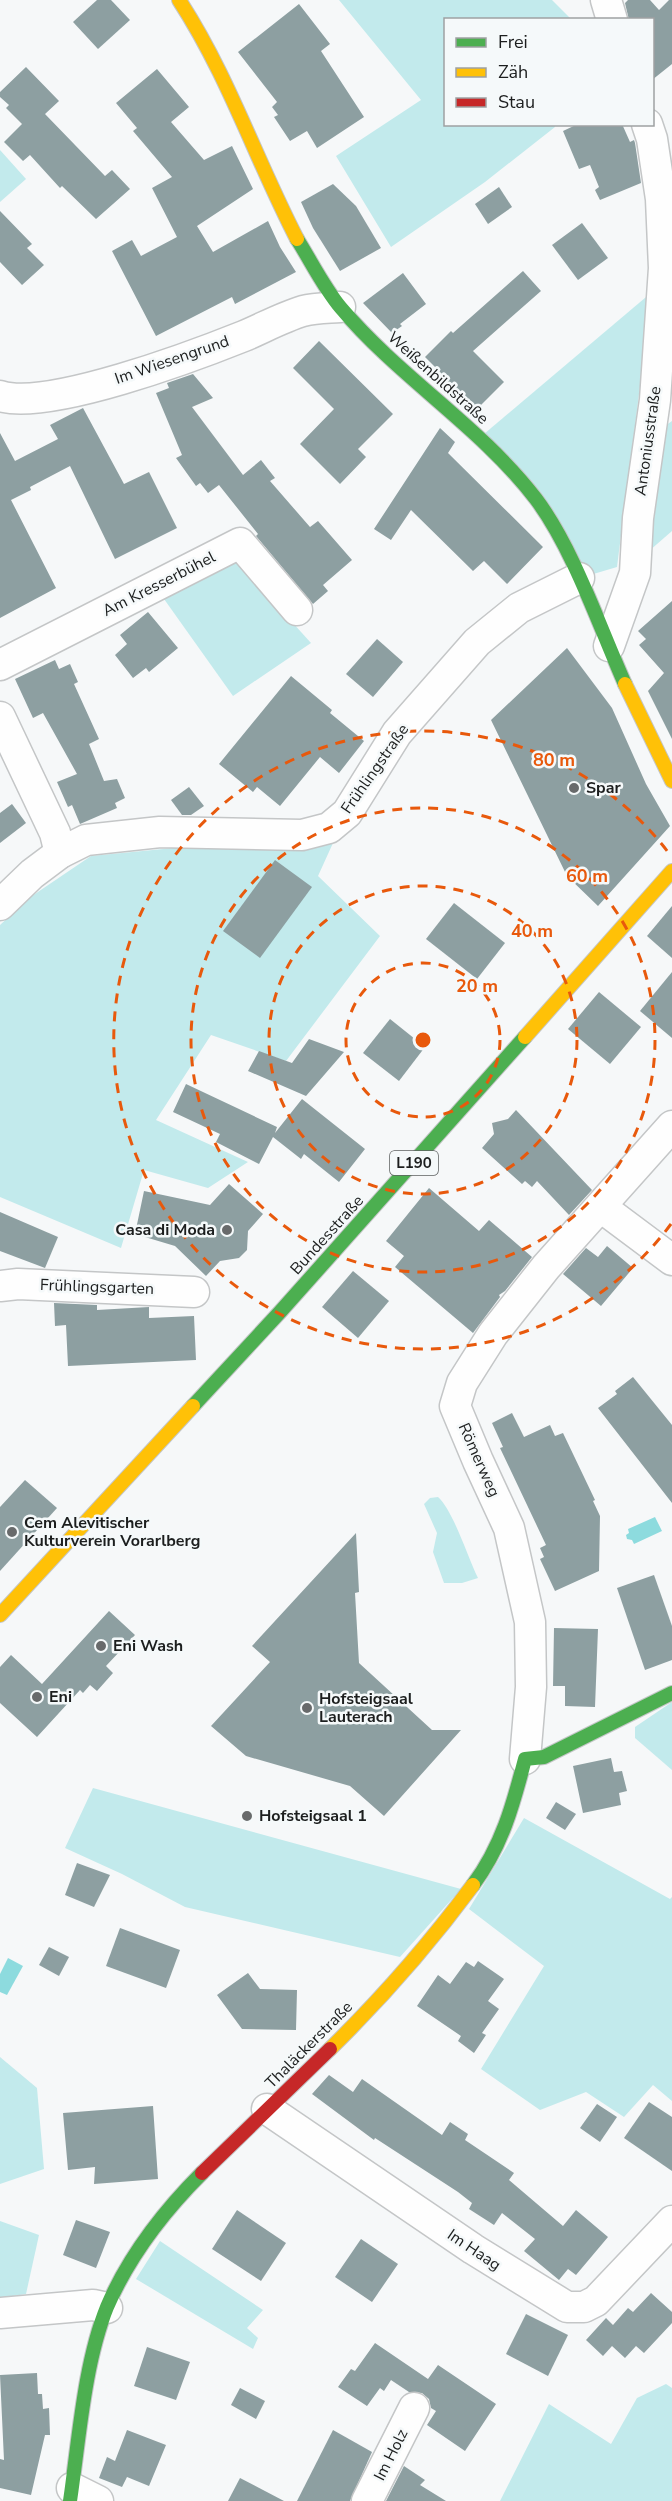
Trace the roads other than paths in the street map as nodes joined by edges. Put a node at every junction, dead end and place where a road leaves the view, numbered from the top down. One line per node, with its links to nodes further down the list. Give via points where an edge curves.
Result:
1 (179, 0): 5 (street, Weißenbildstraße, via 224,79 296,237)
2 (606, 0): 3 (street)
3 (611, 18)
4 (648, 126): 9 (street, Antoniusstraße, via 661,199 664,268 655,400 638,518 635,573)
5 (340, 307): 6 (street, Im Wiesengrund, via 304,310 206,350 80,390 11,400); 7 (street, Weißenbildstraße, via 488,446 537,500)
6 (0, 396)
7 (579, 578): 9 (street, Weißenbildstraße); 13 (street, Frühlingstraße, via 519,608 477,642 397,733 347,813 329,828 302,835 160,832 86,840)
8 (297, 610): 10 (street, Am Kresserbühel, via 240,543)
9 (609, 646): 12 (street, Weißenbildstraße)
10 (0, 665)
11 (0, 717): 13 (street, via 55,833)
12 (672, 781)
13 (60, 853): 15 (street, Frühlingstraße)
14 (672, 871): 21 (street, Bundesstraße / L190, via 280,1312)
15 (0, 905)
16 (672, 1126): 17 (street, Römerweg)
17 (601, 1207): 18 (street); 23 (street, Römerweg, via 492,1334 462,1383 455,1406 509,1528 530,1622 531,1687)
18 (672, 1260)
19 (0, 1286): 20 (street, Frühlingsgarten)
20 (194, 1292)
21 (0, 1615)
22 (672, 1693): 23 (street, via 544,1757)
23 (525, 1759): 24 (street, Thaläckerstraße, via 510,1817 484,1870 440,1930 364,2015)
24 (267, 2109): 25 (street, Im Haag, via 473,2249 567,2307 584,2307 597,2301); 26 (street, Thaläckerstraße, via 177,2198 136,2252)
25 (672, 2221)
26 (107, 2308): 27 (street, via 93,2305); 29 (street, Thaläckerstraße, via 91,2363)
27 (0, 2313)
28 (414, 2408): 30 (street, Im Holz)
29 (80, 2497)
30 (367, 2501)

